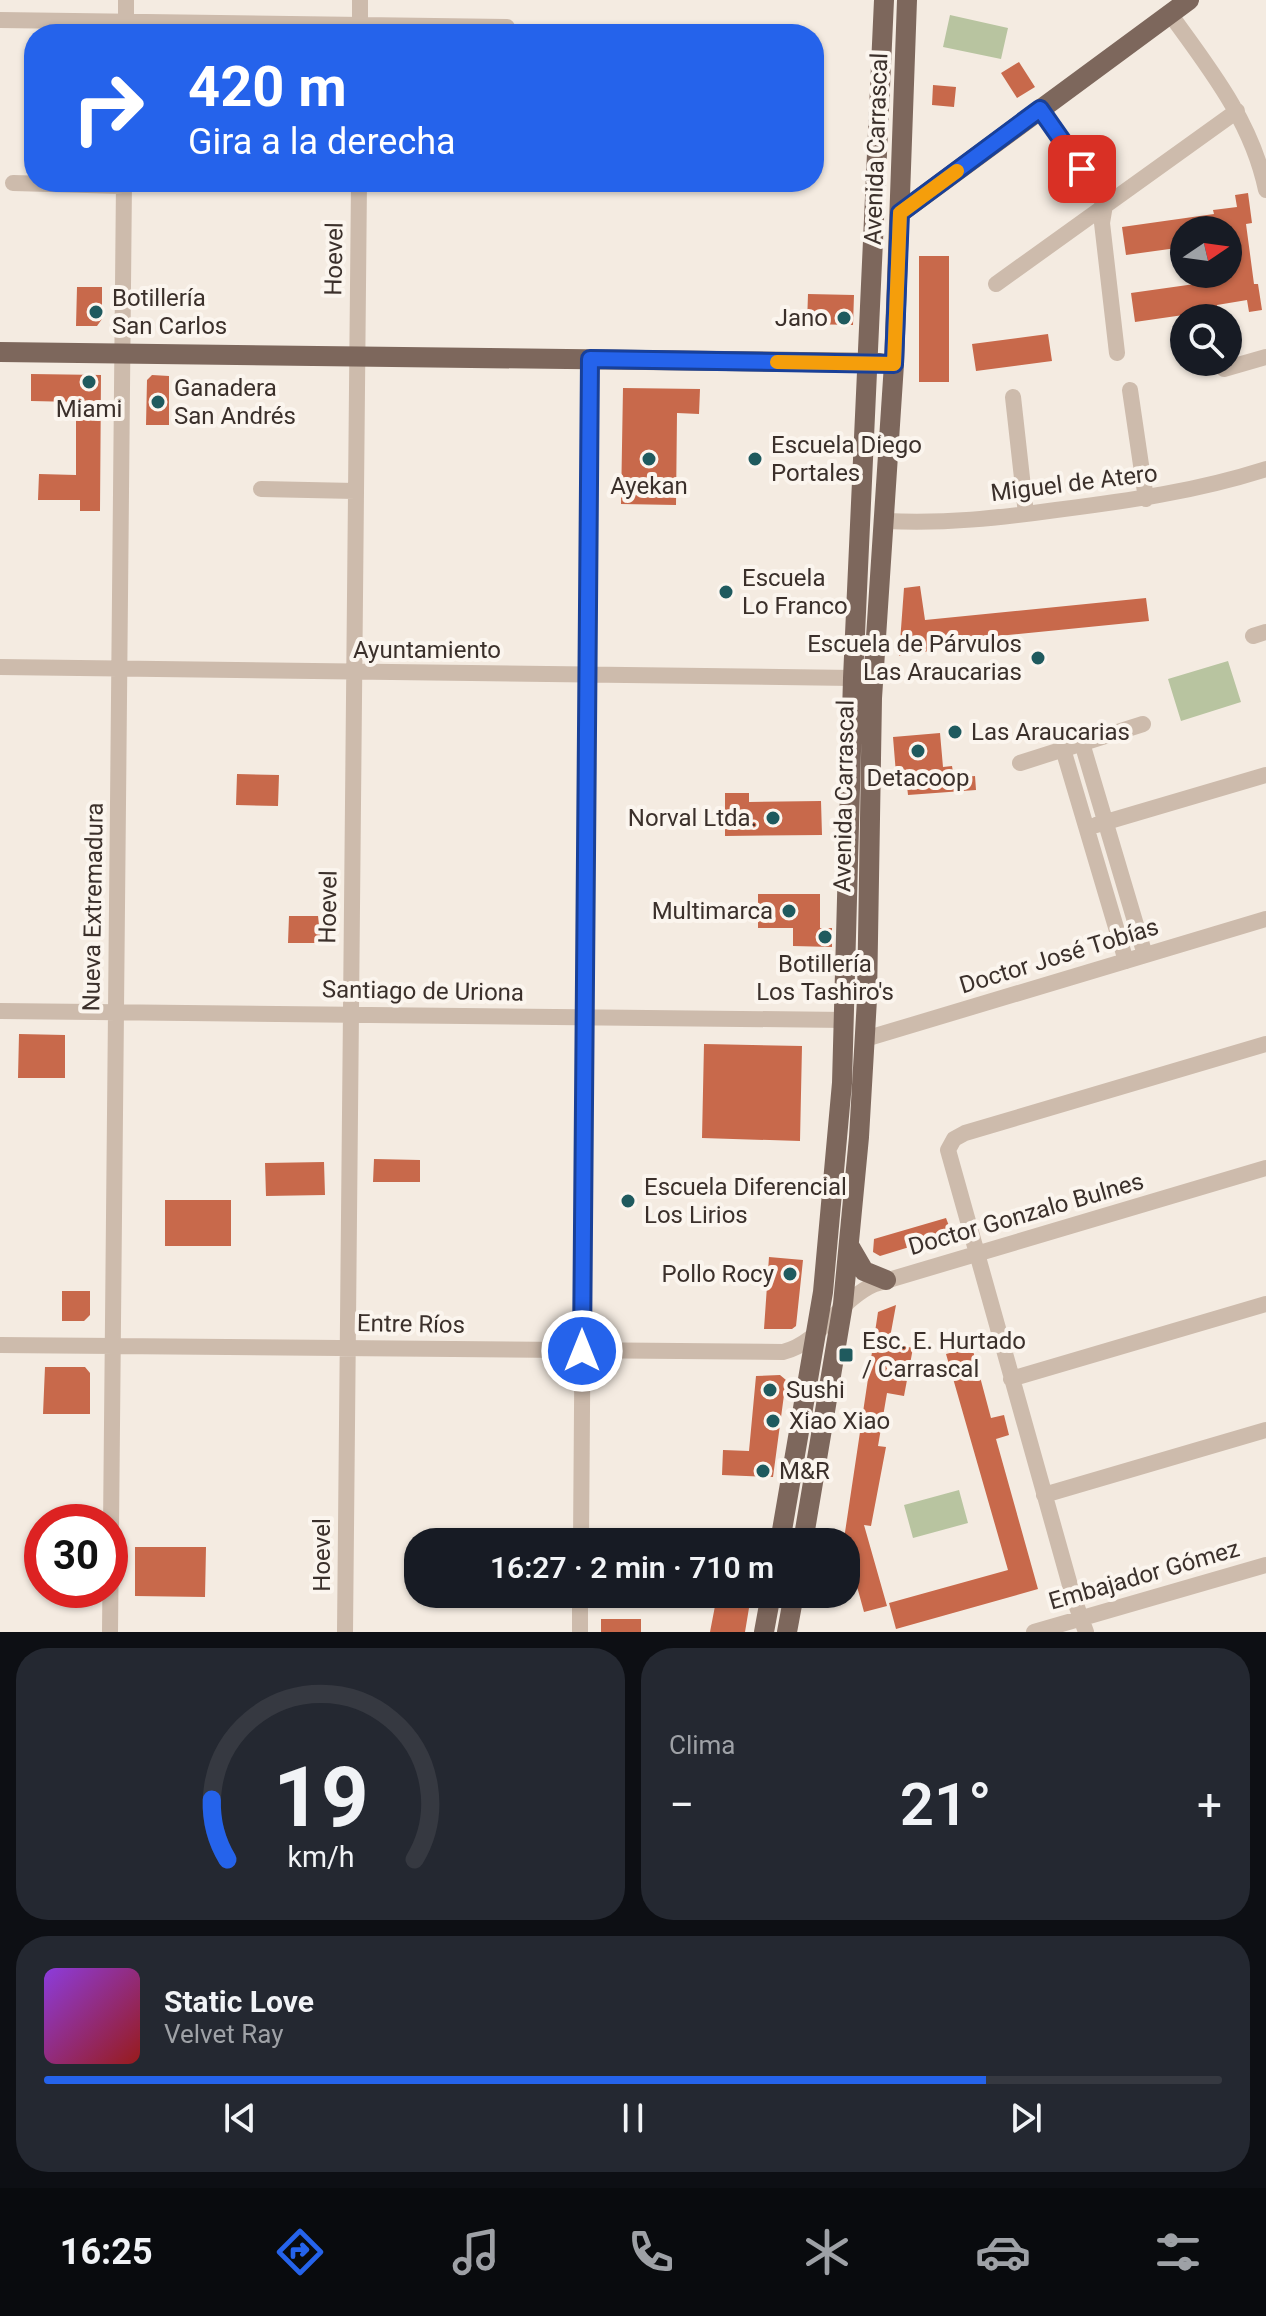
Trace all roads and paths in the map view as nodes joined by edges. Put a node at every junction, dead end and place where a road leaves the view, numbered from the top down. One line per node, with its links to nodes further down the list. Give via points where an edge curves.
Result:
1 (126, 0): 9 (street)
2 (360, 0): 10 (street)
3 (884, 0): 27 (main road, Avenida Carrascal)
4 (907, 0): 19 (main road, Avenida Carrascal)
5 (1189, 0): 6 (main road)
6 (1170, 14): 11 (main road); 12 (street)
7 (0, 20): 8 (street)
8 (63, 24)
9 (126, 24)
10 (360, 24)
11 (1040, 109): 18 (street); 19 (main road)
12 (1237, 111): 15 (street); 18 (street)
13 (13, 183): 14 (street)
14 (24, 183)
15 (1266, 190)
16 (124, 192): 22 (street, Nueva Extremadura)
17 (359, 192): 24 (street, Hoevel)
18 (1105, 205): 20 (street); 23 (street, via 1102,223)
19 (900, 213): 28 (main road, Avenida Carrascal)
20 (996, 284)
21 (0, 352): 22 (main road)
22 (122, 353): 24 (main road); 39 (street, Nueva Extremadura)
23 (1117, 353)
24 (357, 356): 26 (main road); 34 (street, Hoevel)
25 (1266, 357): 29 (street)
26 (590, 359): 27 (main road); 41 (street)
27 (870, 363): 28 (main road); 42 (main road, Avenida Carrascal)
28 (894, 364): 37 (main road, Avenida Carrascal)
29 (1242, 364)
30 (1130, 390): 35 (street)
31 (1013, 397): 36 (street)
32 (1266, 469): 35 (street, Miguel de Atero)
33 (261, 489): 34 (street)
34 (355, 491): 40 (street, Hoevel)
35 (1146, 499): 36 (street, Miguel de Atero)
36 (1026, 514): 37 (street, Miguel de Atero, via 943,523)
37 (886, 521): 58 (main road, Avenida Carrascal, via 872,698)
38 (0, 667): 39 (street, Ayuntamiento)
39 (119, 670): 40 (street, Ayuntamiento); 54 (street, Nueva Extremadura)
40 (354, 674): 41 (street, Ayuntamiento); 55 (street, Hoevel)
41 (587, 676): 42 (street, Ayuntamiento); 56 (street)
42 (853, 678): 57 (main road, Avenida Carrascal)
43 (1143, 724): 44 (street)
44 (1082, 743): 45 (street); 48 (street)
45 (1063, 749): 46 (street); 49 (street)
46 (1020, 763)
47 (1266, 775): 48 (street)
48 (1105, 822): 49 (street); 51 (street)
49 (1087, 828): 52 (street)
50 (1266, 919): 51 (street, Doctor José Tobías)
51 (1145, 955): 52 (street, Doctor José Tobías)
52 (1126, 961): 58 (street, Doctor José Tobías)
53 (0, 1011): 54 (street, Santiago de Uriona)
54 (116, 1012): 55 (street, Santiago de Uriona); 68 (street, Nueva Extremadura)
55 (351, 1015): 56 (street, Santiago de Uriona); 69 (street, Hoevel)
56 (585, 1017): 57 (street, Santiago de Uriona); 70 (street)
57 (845, 1020): 66 (main road, Avenida Carrascal, via 835,1176)
58 (865, 1039): 61 (main road, Avenida Carrascal)
59 (1266, 1044): 62 (street, via 965,1133 950,1144 948,1161)
60 (1266, 1168): 62 (street, Doctor Gonzalo Bulnes)
61 (850, 1247): 63 (main road, via 864,1271); 64 (main road, Avenida Carrascal)
62 (975, 1254): 63 (street, Doctor Gonzalo Bulnes); 71 (street)
63 (886, 1280): 64 (street, Doctor Gonzalo Bulnes)
64 (843, 1304): 66 (street, Doctor Gonzalo Bulnes); 76 (main road, Avenida Carrascal)
65 (1266, 1304): 71 (street)
66 (816, 1334): 70 (street, Entre Ríos, via 792,1349 770,1353); 75 (main road, Avenida Carrascal)
67 (0, 1345): 68 (street, Entre Ríos)
68 (113, 1346): 69 (street, Entre Ríos); 82 (street, Nueva Extremadura)
69 (348, 1348): 70 (street, Entre Ríos); 83 (street, Hoevel)
70 (582, 1351): 74 (street)
71 (1011, 1379): 73 (street)
72 (1266, 1430): 73 (street)
73 (1044, 1495): 81 (street)
74 (581, 1528)
75 (782, 1528)
76 (805, 1528)
77 (1266, 1565): 81 (street, Embajador Gómez)
78 (580, 1608): 84 (street)
79 (768, 1608): 85 (main road)
80 (791, 1608): 86 (main road)
81 (1083, 1626): 87 (street, Embajador Gómez)
82 (110, 1632)
83 (345, 1632)
84 (580, 1632)
85 (764, 1632)
86 (787, 1632)
87 (1034, 1632)

